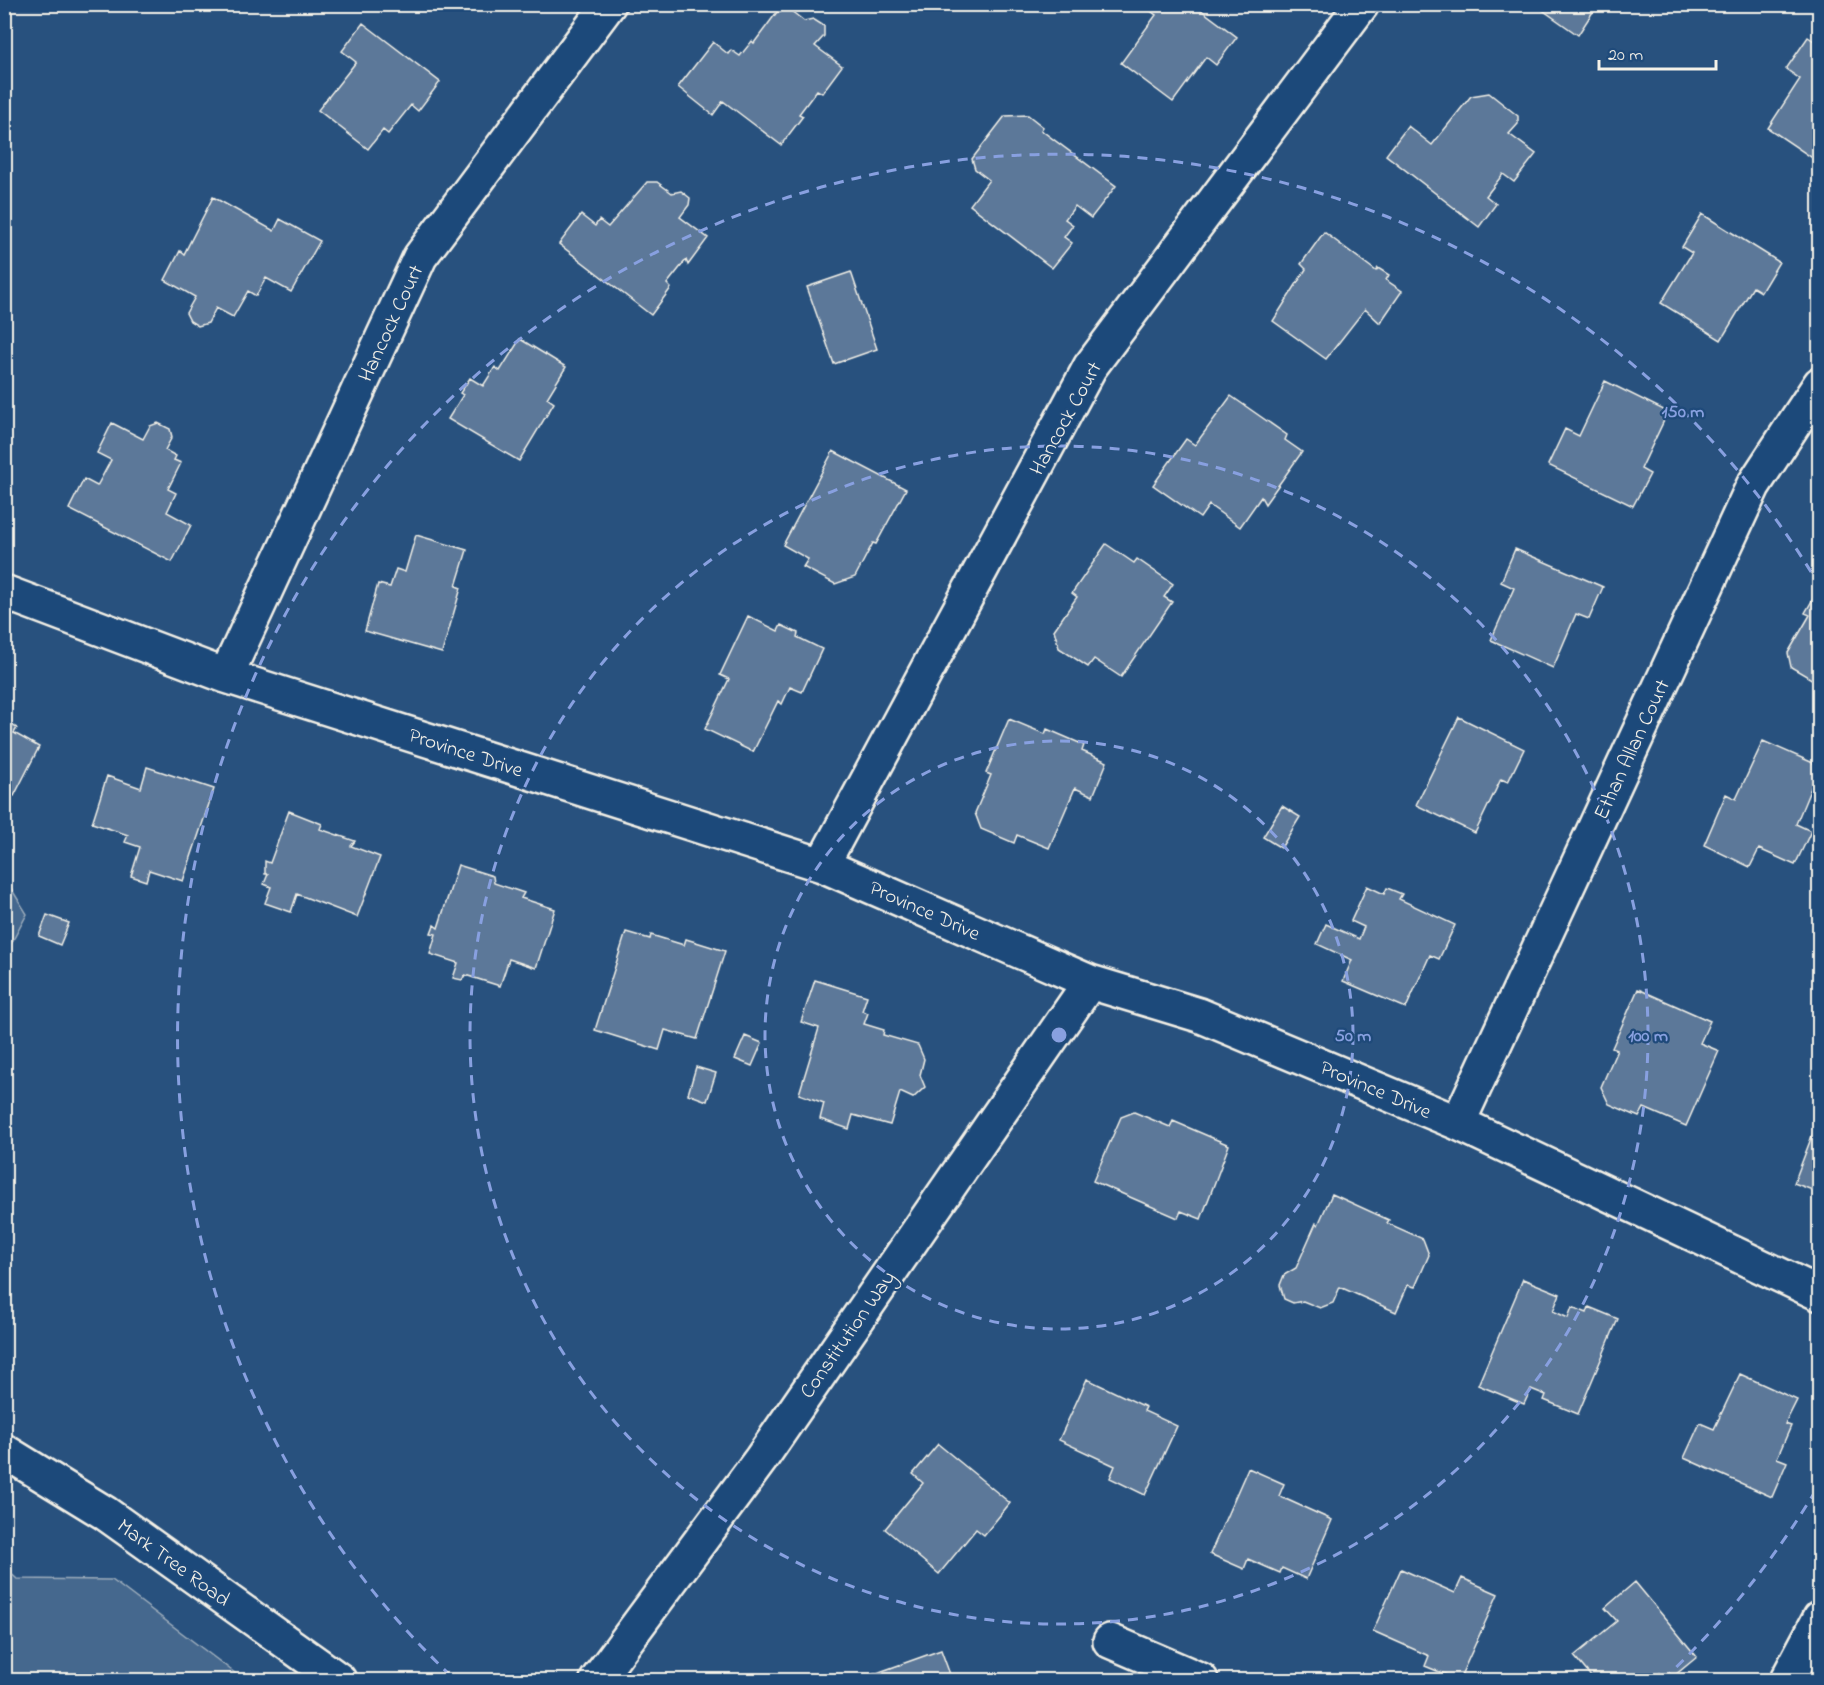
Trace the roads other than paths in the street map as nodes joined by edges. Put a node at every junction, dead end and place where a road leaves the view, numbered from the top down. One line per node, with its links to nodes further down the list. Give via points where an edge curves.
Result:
1 (609, 4): 5 (street, Hancock Court, via 420,257)
2 (1362, 4): 6 (street, Hancock Court, via 1090,367)
3 (1820, 384): 8 (street, Ethan Allan Court, via 1753,486)
4 (4, 592): 5 (street, Province Drive)
5 (226, 676): 6 (street, Province Drive)
6 (822, 865): 7 (street, Province Drive)
7 (1090, 982): 8 (street, Province Drive, via 1199,1015); 14 (street, Constitution Way, via 761,1459)
8 (1458, 1123): 9 (street, Province Drive)
9 (1820, 1294)
10 (4, 1451): 13 (street, Mark Tree Road, via 105,1513)
11 (1820, 1618): 16 (street)
12 (1110, 1641): 15 (street)
13 (339, 1680)
14 (597, 1680)
15 (1201, 1680)
16 (1788, 1680)

